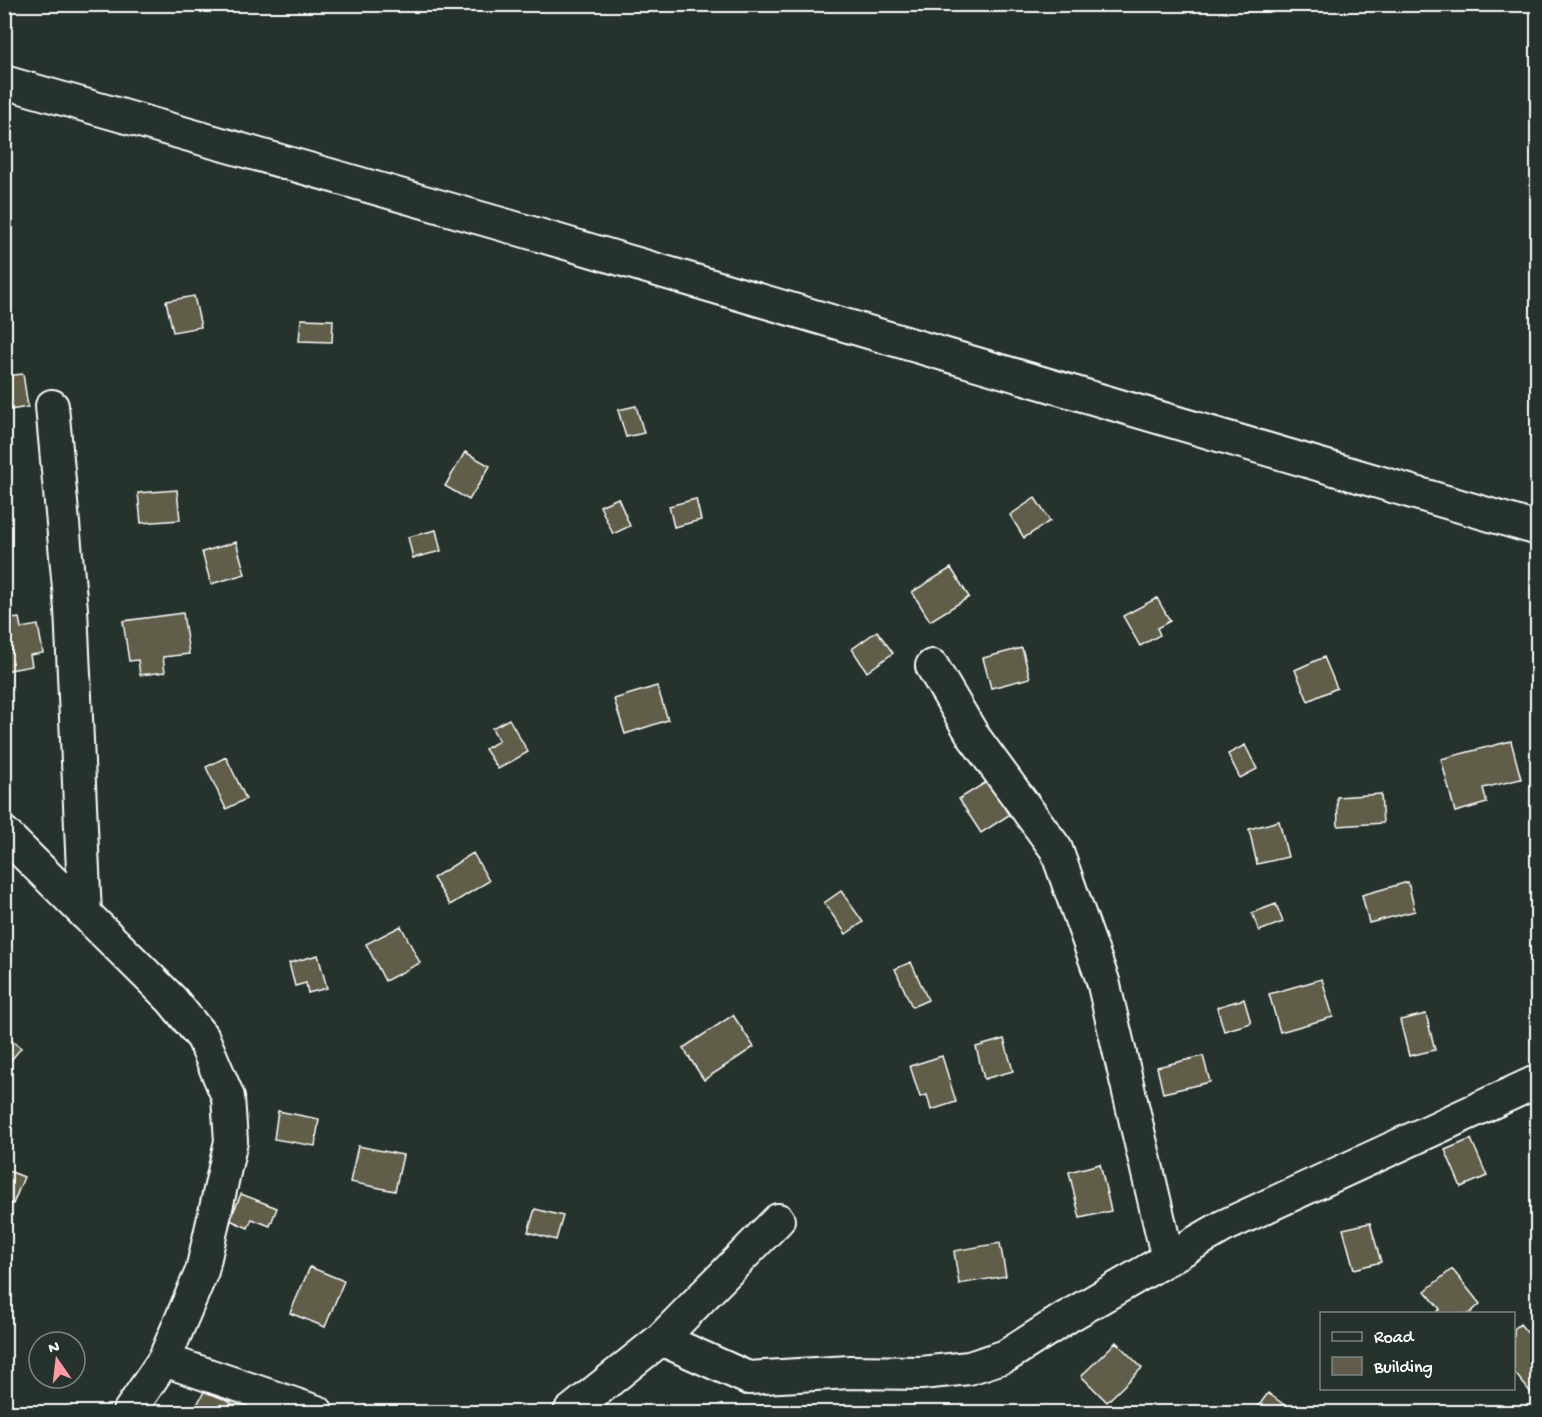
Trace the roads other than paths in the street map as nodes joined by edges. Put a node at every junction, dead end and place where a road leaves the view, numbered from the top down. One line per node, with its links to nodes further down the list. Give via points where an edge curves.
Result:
1 (4, 82): 3 (street)
2 (52, 406): 6 (street, via 72,620)
3 (1538, 529)
4 (932, 666): 9 (street, via 974,737 1056,849 1103,981)
5 (4, 833): 6 (street)
6 (85, 914): 11 (street, via 171,1000 203,1038 228,1097 231,1141 215,1218 202,1271)
7 (1538, 1082): 9 (street, via 1224,1226)
8 (778, 1220): 10 (street)
9 (1168, 1259): 10 (street, via 1006,1356 969,1368 748,1378)
10 (661, 1339): 14 (street)
11 (165, 1360): 12 (street); 13 (street)
12 (129, 1413)
13 (317, 1413)
14 (570, 1413)

